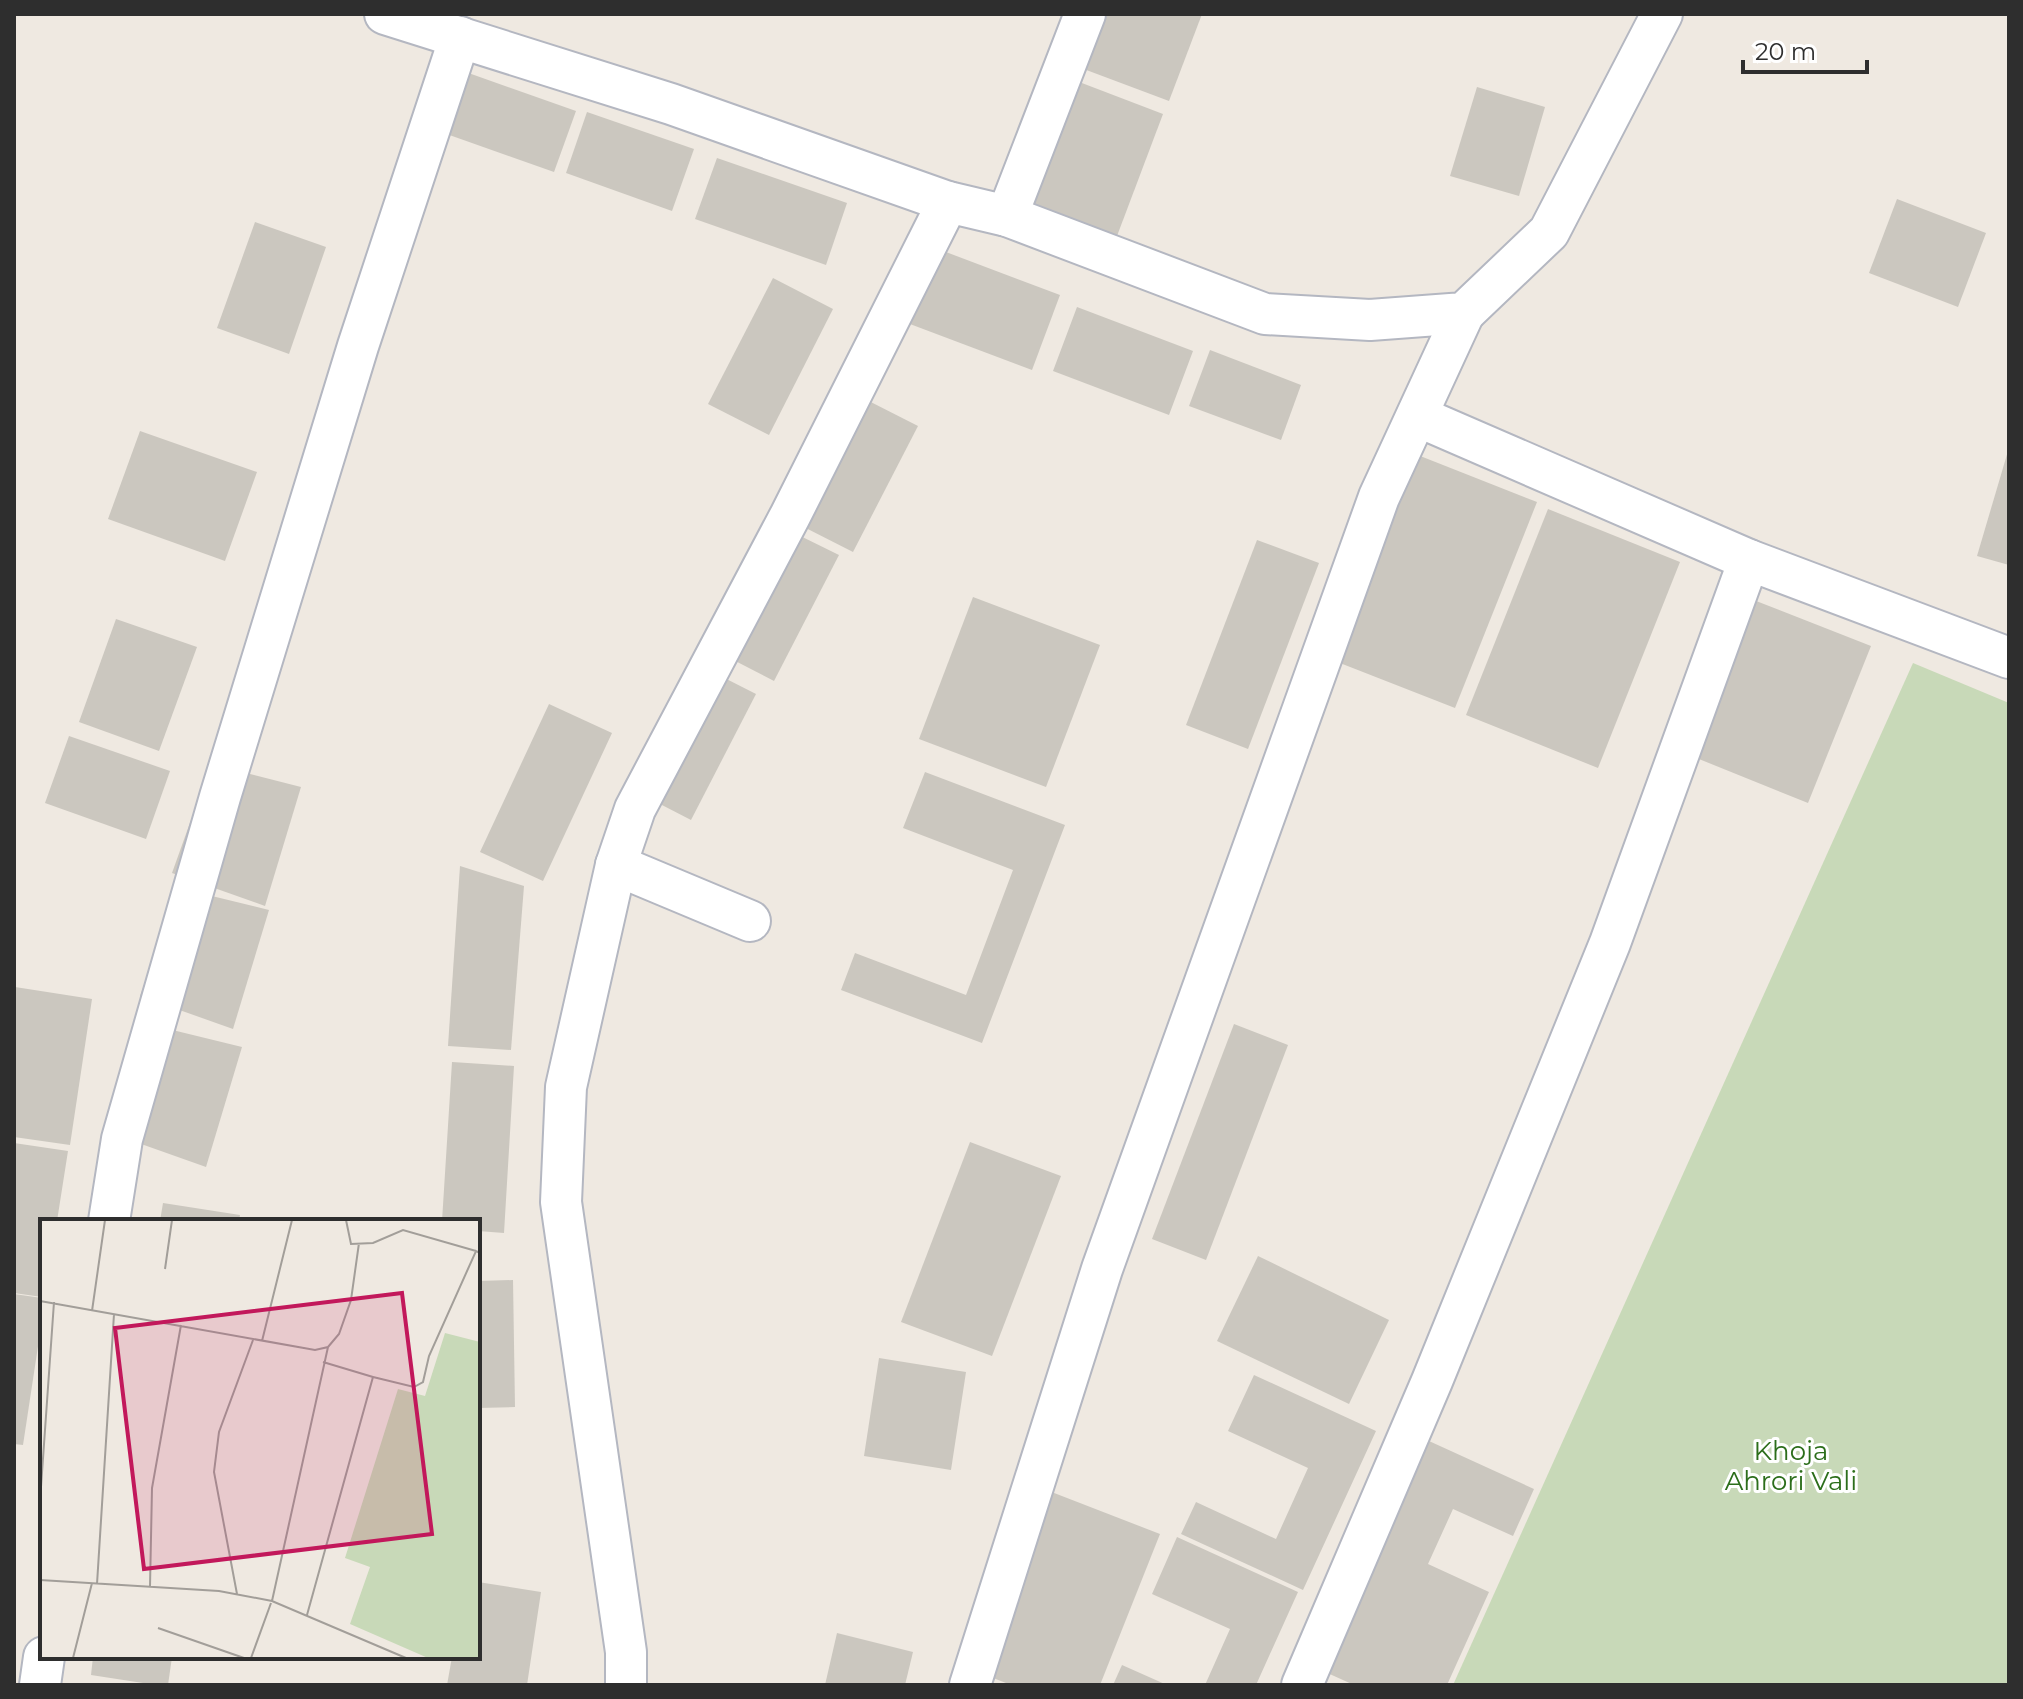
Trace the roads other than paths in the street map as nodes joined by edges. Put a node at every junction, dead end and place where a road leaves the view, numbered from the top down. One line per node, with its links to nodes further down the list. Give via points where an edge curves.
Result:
1 (385, 14): 4 (street)
2 (1085, 14): 6 (street)
3 (1662, 14): 7 (street, via 1549,232)
4 (460, 37): 5 (street, via 671,104); 13 (street, via 358,346 220,797 122,1139)
5 (948, 202): 6 (street); 11 (street, via 635,809)
6 (1007, 216): 7 (street, via 1265,314 1370,320)
7 (1464, 313): 8 (street)
8 (1417, 416): 9 (street); 17 (street, via 1379,497 1102,1269)
9 (1749, 560): 10 (street); 18 (street, via 1610,943)
10 (2009, 658)
11 (616, 865): 12 (street); 16 (street, via 566,1087 561,1202 626,1652)
12 (750, 921)
13 (109, 1219)
14 (44, 1659): 15 (street)
15 (40, 1685)
16 (626, 1685)
17 (970, 1685)
18 (1302, 1685)

